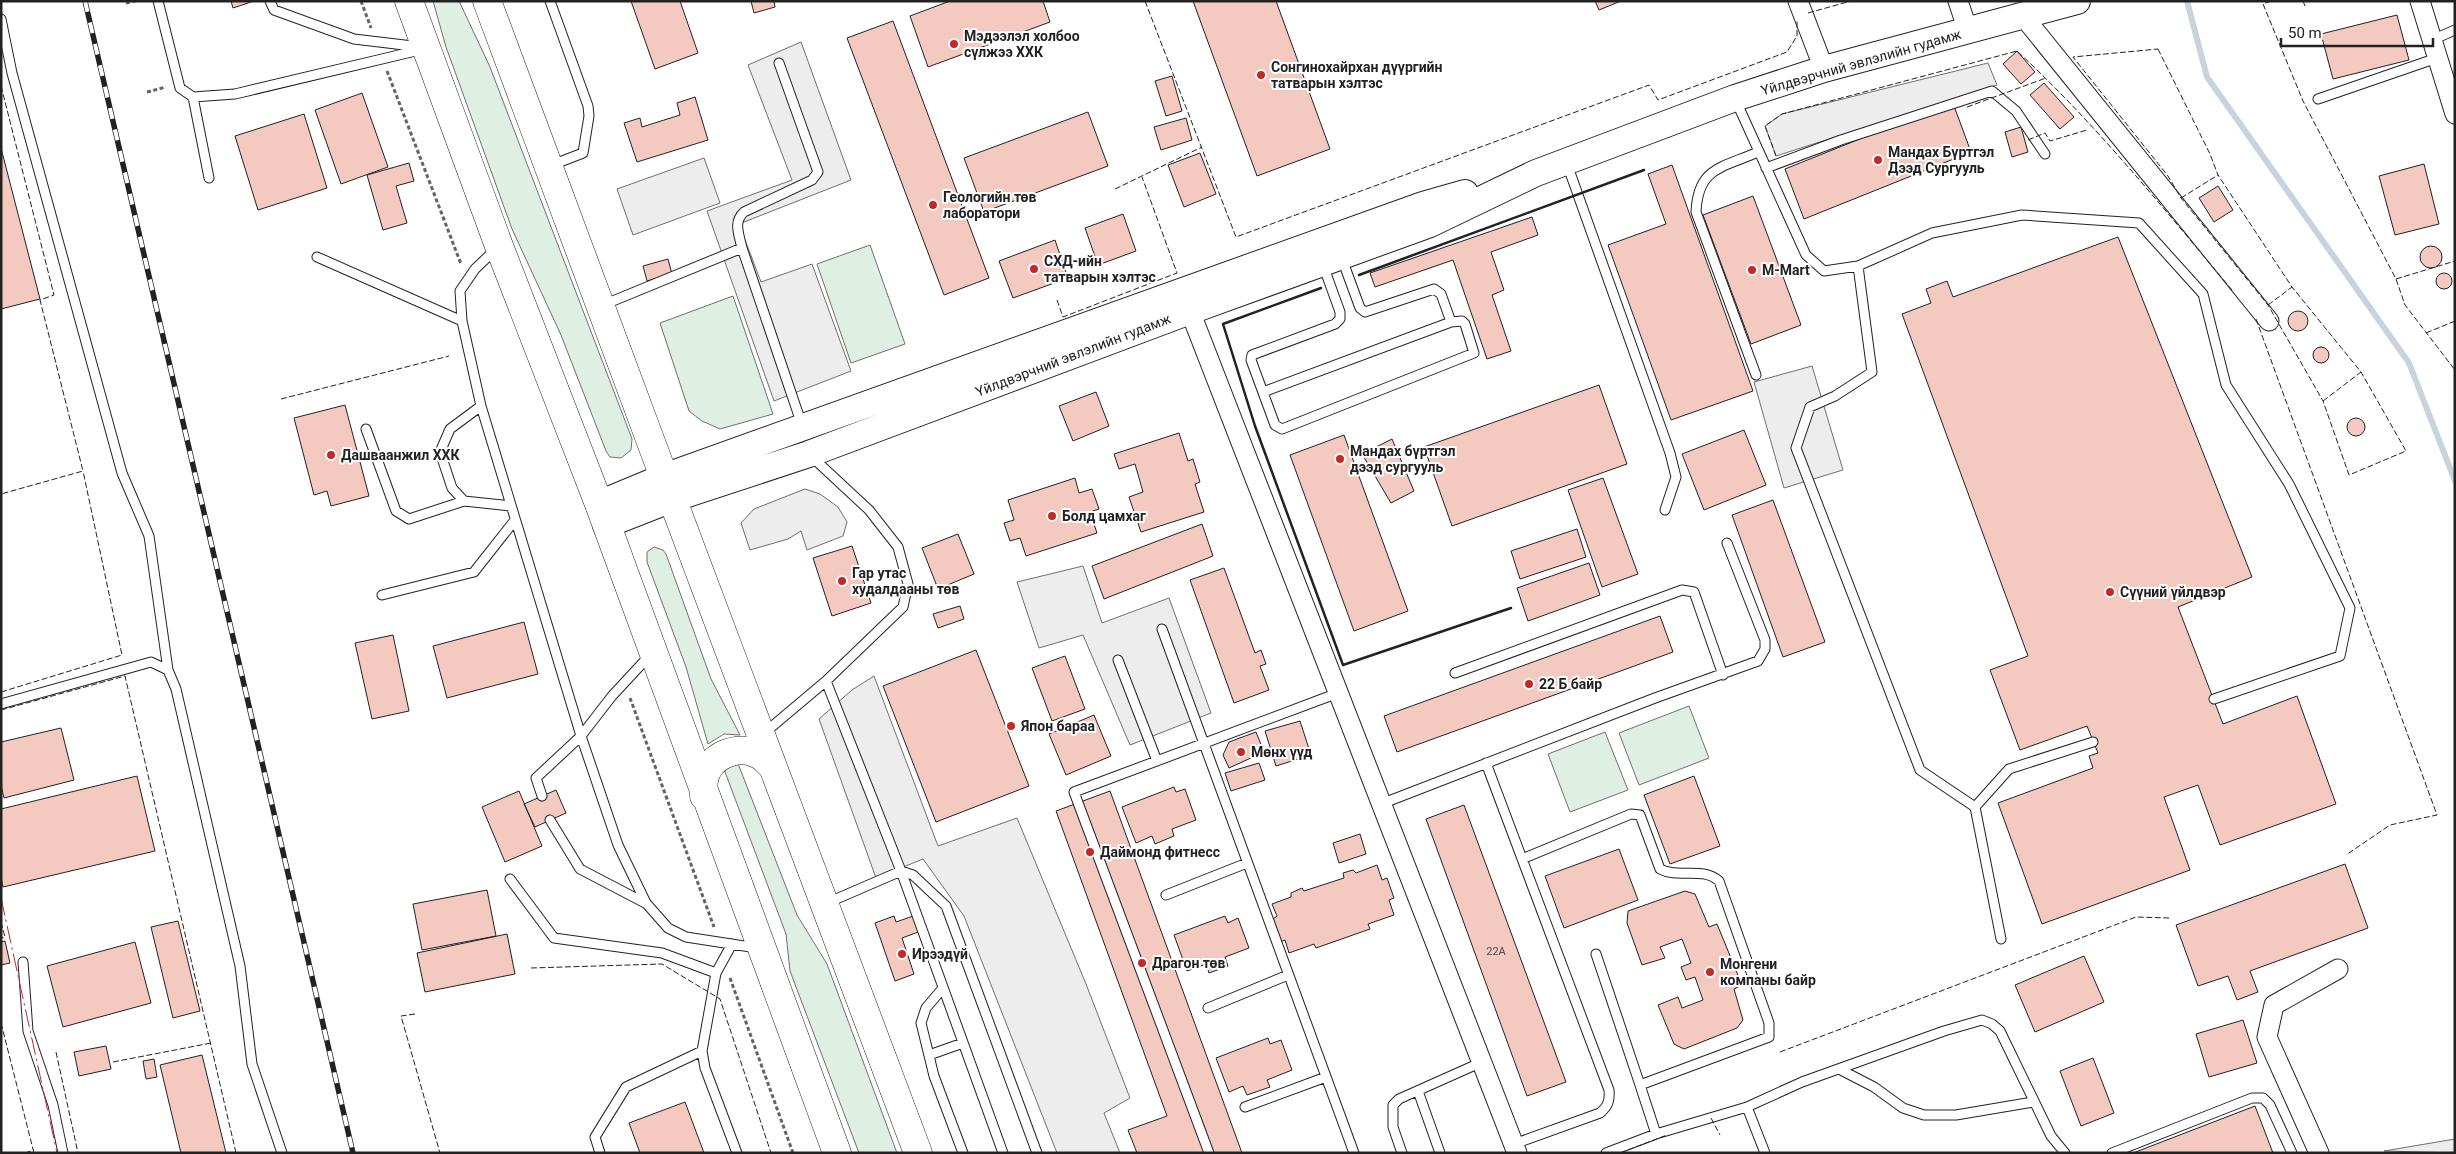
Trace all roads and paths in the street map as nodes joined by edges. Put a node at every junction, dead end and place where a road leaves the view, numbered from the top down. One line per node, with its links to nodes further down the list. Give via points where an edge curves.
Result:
1 (135, 1): 12 (path)
2 (158, 1): 23 (lane, via 180,88)
3 (270, 1): 17 (lane, via 274,10 354,39)
4 (361, 1): 17 (path)
5 (409, 1): 18 (highway)
6 (487, 1): 30 (highway)
7 (550, 1): 30 (lane, via 589,116 583,153)
8 (1798, 1): 22 (street)
9 (1958, 1): 16 (street)
10 (2077, 1): 13 (main road, Үйлдвэрчний эвлэлийн гудамж)
11 (2420, 1): 19 (street)
12 (126, 3)
13 (2023, 16): 16 (main road, Үйлдвэрчний эвлэлийн гудамж); 43 (street)
14 (1, 19): 62 (lane, via 12,74 120,463 149,536)
15 (2455, 30): 19 (lane)
16 (1968, 31): 22 (main road, Үйлдвэрчний эвлэлийн гудамж)
17 (376, 42): 18 (lane)
18 (426, 48): 20 (lane); 34 (highway)
19 (2434, 49): 25 (lane); 26 (street)
20 (383, 58): 23 (lane, via 235,94); 39 (path)
21 (779, 63): 35 (lane, via 818,172 812,180 739,216 737,224)
22 (1824, 69): 24 (main road, Үйлдвэрчний эвлэлийн гудамж)
23 (193, 97): 33 (lane)
24 (1735, 98): 27 (lane); 29 (main road, Үйлдвэрчний эвлэлийн гудамж)
25 (2318, 99)
26 (2454, 111)
27 (1758, 152): 31 (lane); 45 (lane, via 1714,171 1703,180 1698,189 1696,212)
28 (2045, 154): 31 (lane, via 2016,111 1992,91)
29 (1566, 162): 32 (main road, Үйлдвэрчний эвлэлийн гудамж); 54 (lane, via 1670,453 1676,477)
30 (548, 166): 40 (highway)
31 (1766, 168): 38 (lane, via 1806,255 1824,270)
32 (1536, 173): 37 (main road, Үйлдвэрчний эвлэлийн гудамж, via 1430,224); 48 (main road, Үйлдвэрчний эвлэлийн гудамж, via 1423,205)
33 (209, 178)
34 (499, 246): 39 (lane); 55 (highway)
35 (742, 248): 40 (lane); 48 (lane)
36 (317, 257): 42 (lane)
37 (1332, 259): 41 (main road, Үйлдвэрчний эвлэлийн гудамж); 44 (lane, via 1365,312 1434,289 1441,294); 46 (lane, via 1340,319 1252,355)
38 (1858, 266): 68 (lane, via 1932,233 2022,215 2139,223 2203,294 2226,385 2289,484 2350,608 2340,656); 80 (lane, via 1872,372 1810,408 1796,448 1920,770)
39 (467, 280): 42 (lane, via 460,291)
40 (600, 306): 51 (highway)
41 (1190, 311): 50 (main road, Үйлдвэрчний эвлэлийн гудамж); 67 (street)
42 (462, 321): 47 (lane)
43 (2268, 321)
44 (1451, 322): 46 (lane); 46 (lane, via 1462,321 1465,324 1472,355 1282,430 1275,425)
45 (1756, 375)
46 (1263, 392)
47 (481, 406): 52 (lane, via 450,429 440,452 452,488); 53 (lane)
48 (803, 428): 51 (main road, Үйлдвэрчний эвлэлийн гудамж)
49 (366, 429): 52 (lane, via 396,511 409,519)
50 (809, 454): 51 (main road, Үйлдвэрчний эвлэлийн гудамж); 65 (lane, via 869,510 898,547 908,584 903,608)
51 (668, 488): 55 (main road, Үйлдвэрчний эвлэлийн гудамж); 71 (highway)
52 (464, 501): 53 (lane)
53 (511, 506): 56 (lane)
54 (1665, 510)
55 (603, 514): 60 (highway)
56 (515, 520): 58 (lane, via 474,572); 70 (lane)
57 (1727, 543): 64 (lane, via 1765,640 1765,649 1758,661)
58 (382, 595)
59 (1162, 629): 73 (lane)
60 (652, 652): 66 (lane); 78 (highway)
61 (1118, 660): 74 (lane)
62 (168, 670): 69 (lane, via 151,662); 115 (lane, via 176,689 240,966 252,1064)
63 (1455, 673): 64 (lane, via 1682,590 1694,592)
64 (1723, 675): 75 (lane)
65 (826, 681): 71 (lane); 84 (lane)
66 (624, 683): 70 (lane); 90 (path)
67 (1338, 693): 73 (lane); 79 (street)
68 (2214, 699)
69 (1, 704)
70 (581, 736): 77 (lane, via 536,778); 87 (lane, via 618,846)
71 (761, 736): 76 (highway)
72 (2093, 742): 80 (lane, via 2009,769)
73 (1203, 744): 74 (lane); 83 (lane)
74 (1158, 762): 124 (lane, via 1074,792)
75 (1486, 763): 79 (lane); 82 (lane)
76 (773, 767): 78 (highway, via 758,754 742,750 725,753 712,764 704,779); 88 (highway)
77 (542, 796)
78 (704, 796): 92 (highway)
79 (1381, 804): 104 (street)
80 (1975, 807): 89 (lane)
81 (550, 820): 87 (lane, via 580,869)
82 (1522, 859): 107 (lane, via 1636,813 1640,814 1660,869 1707,873 1718,881 1769,1023 1769,1038); 113 (lane, via 1610,1098 1600,1113)
83 (1247, 863): 86 (lane); 98 (lane)
84 (901, 871): 88 (lane); 99 (lane); 123 (lane, via 913,876 946,906)
85 (510, 879): 97 (lane, via 554,938 662,953)
86 (1166, 895)
87 (646, 903): 90 (lane, via 668,928 686,937)
88 (824, 904): 120 (highway)
89 (2001, 939)
90 (718, 942): 91 (lane)
91 (732, 944): 92 (lane); 94 (lane)
92 (761, 949): 119 (highway)
93 (1596, 954): 107 (lane)
94 (724, 959): 97 (lane); 118 (path)
95 (23, 962): 114 (lane, via 28,1031 53,1106)
96 (2338, 969): 133 (street, via 2274,1005 2267,1037)
97 (716, 973): 102 (lane)
98 (1288, 975): 100 (lane); 106 (lane)
99 (943, 988): 101 (lane); 103 (lane, via 926,1008 921,1023)
100 (1208, 1008)
101 (963, 1044): 103 (lane); 122 (lane)
102 (702, 1050): 116 (lane, via 626,1087 595,1136); 117 (lane, via 705,1068)
103 (929, 1055): 121 (lane)
104 (1482, 1062): 108 (lane); 113 (street)
105 (1839, 1069): 109 (lane, via 1903,1108 1924,1115 1956,1115); 109 (lane, via 1982,1020 2000,1031); 110 (lane)
106 (1326, 1078): 111 (lane); 125 (lane)
107 (1640, 1085): 112 (lane)
108 (1418, 1091): 126 (lane, via 1393,1105 1393,1127); 127 (lane)
109 (2033, 1102): 130 (lane, via 2051,1136)
110 (1747, 1107): 112 (lane); 129 (lane)
111 (1245, 1108)
112 (1656, 1134): 128 (lane)
113 (1515, 1148)
114 (63, 1153)
115 (282, 1153)
116 (600, 1153)
117 (737, 1153)
118 (793, 1153)
119 (837, 1153)
120 (918, 1153)
121 (963, 1153)
122 (1003, 1153)
123 (1037, 1153)
124 (1209, 1153)
125 (1354, 1153)
126 (1402, 1153)
127 (1440, 1153)
128 (1606, 1153)
129 (1765, 1153)
130 (2065, 1153)
131 (2112, 1153): 132 (lane, via 2252,1098 2263,1098 2270,1104)
132 (2292, 1153)
133 (2319, 1153)

